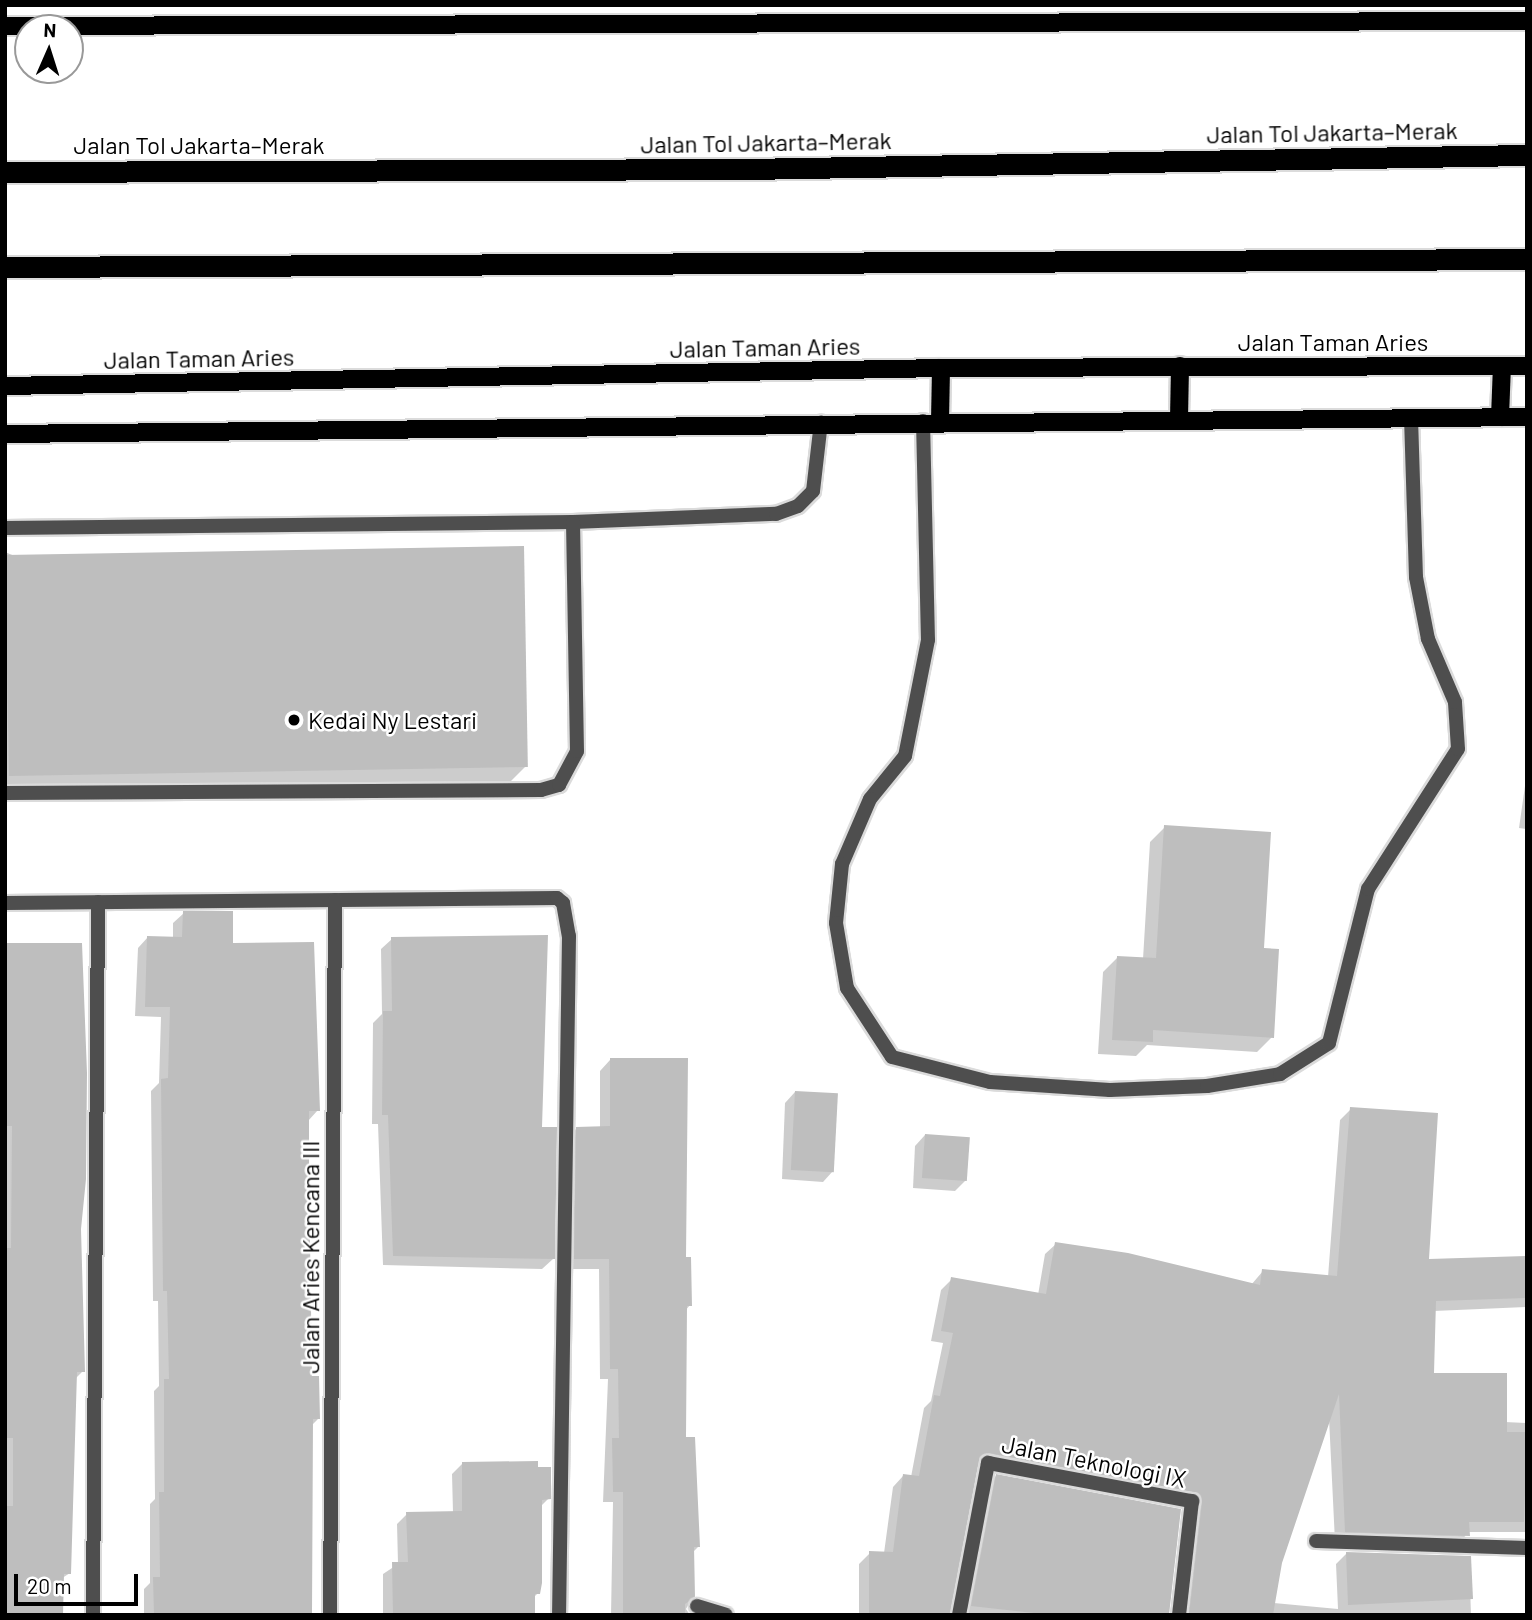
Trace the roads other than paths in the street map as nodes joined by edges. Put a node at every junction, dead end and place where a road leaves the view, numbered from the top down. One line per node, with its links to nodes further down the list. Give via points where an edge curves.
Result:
1 (1527, 21): 2 (main road)
2 (5, 26)
3 (1527, 155): 4 (highway, Jalan Tol Jakarta–Merak, via 747,169)
4 (5, 172)
5 (1527, 259): 6 (highway)
6 (5, 267)
7 (1180, 366): 8 (main road, Jalan Taman Aries); 10 (main road, Jalan Taman Aries); 15 (main road)
8 (1502, 366): 9 (main road, Jalan Taman Aries); 12 (main road)
9 (1527, 366)
10 (941, 368): 11 (main road, Jalan Taman Aries); 16 (main road)
11 (5, 386)
12 (1500, 417): 13 (main road); 14 (main road)
13 (1527, 417)
14 (1411, 418): 15 (main road); 16 (street, via 1416,577 1428,639 1455,702 1458,749 1368,889 1329,1043 1280,1074 1207,1086 1110,1090 990,1082 892,1057 847,988 836,923 842,864 870,799 905,756 928,640)
15 (1179, 419): 16 (main road)
16 (932, 421): 17 (main road)
17 (821, 422): 18 (main road); 19 (street, via 813,491 798,506 776,514)
18 (5, 434)
19 (573, 522): 20 (street); 21 (street, via 577,751 559,785 541,790)
20 (5, 528)
21 (5, 793)
22 (335, 900): 23 (street); 29 (street, Jalan Aries Kencana III); 30 (street, via 557,898 568,911)
23 (98, 902): 24 (street); 28 (street)
24 (5, 903)
25 (1316, 1541): 26 (street)
26 (1527, 1548)
27 (697, 1606): 31 (street)
28 (93, 1615)
29 (330, 1615)
30 (559, 1615)
31 (726, 1615)
32 (959, 1615): 33 (street, Jalan Teknologi IX, via 988,1463 1192,1501)
33 (1180, 1615)

